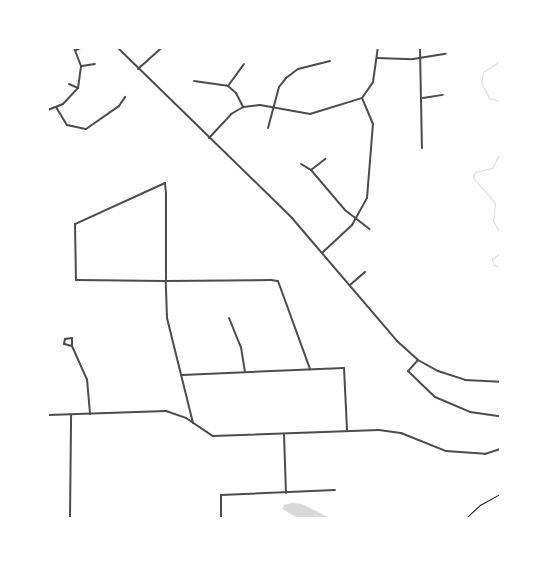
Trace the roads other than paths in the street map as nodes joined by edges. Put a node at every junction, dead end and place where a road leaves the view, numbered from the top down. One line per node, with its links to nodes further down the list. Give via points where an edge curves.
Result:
1 (74, 48): 7 (street)
2 (81, 48): 7 (street)
3 (118, 48): 15 (street)
4 (161, 48): 15 (street)
5 (378, 48): 10 (street)
6 (420, 48): 9 (street)
7 (76, 50): 14 (street)
8 (446, 54): 9 (street)
9 (421, 57): 10 (street); 23 (street)
10 (377, 58): 22 (street, via 374,82)
11 (330, 61): 26 (street, via 289,74 279,88)
12 (95, 64): 14 (street)
13 (244, 64): 18 (street)
14 (81, 66): 19 (street)
15 (138, 69): 29 (street)
16 (194, 81): 18 (street)
17 (69, 84): 19 (street)
18 (228, 86): 25 (street, via 236,92)
19 (78, 88): 24 (street, via 69,100)
20 (444, 95): 23 (street)
21 (124, 97): 24 (street, via 119,106 86,129 67,125)
22 (362, 98): 26 (street, via 310,114); 34 (street, via 371,114 373,131 369,191)
23 (423, 98): 30 (street)
24 (56, 107): 27 (street)
25 (243, 107): 26 (street); 29 (street, via 231,114)
26 (272, 108): 28 (street)
27 (48, 110)
28 (268, 128)
29 (209, 138): 36 (street)
30 (422, 148)
31 (325, 159): 33 (street)
32 (301, 164): 33 (street)
33 (311, 170): 34 (street, via 336,200)
34 (357, 218): 35 (street); 36 (street)
35 (369, 229)
36 (323, 252): 39 (street)
37 (366, 272): 39 (street)
38 (166, 281): 38 (street, via 165,183 75,224 76,280); 43 (street, via 278,281); 45 (street, via 167,318)
39 (350, 285): 42 (street)
40 (229, 318): 44 (street, via 243,353)
41 (72, 346): 41 (street, via 72,338 63,341 66,346); 48 (street, via 88,384)
42 (418, 360): 46 (street, via 459,378); 50 (street, via 408,371 435,397 470,412)
43 (310, 369): 44 (street); 52 (street, via 344,369)
44 (246, 372): 45 (street)
45 (182, 375): 51 (street)
46 (500, 382)
47 (71, 414): 48 (street); 49 (street); 57 (street)
48 (90, 414): 51 (street, via 166,411)
49 (48, 415)
50 (500, 416)
51 (193, 423): 53 (street, via 213,436)
52 (347, 431): 53 (street); 54 (street, via 395,432 454,452 485,454)
53 (284, 434): 56 (street)
54 (500, 449)
55 (335, 490): 56 (street)
56 (286, 493): 58 (street, via 220,495)
57 (70, 518)
58 (221, 518)

